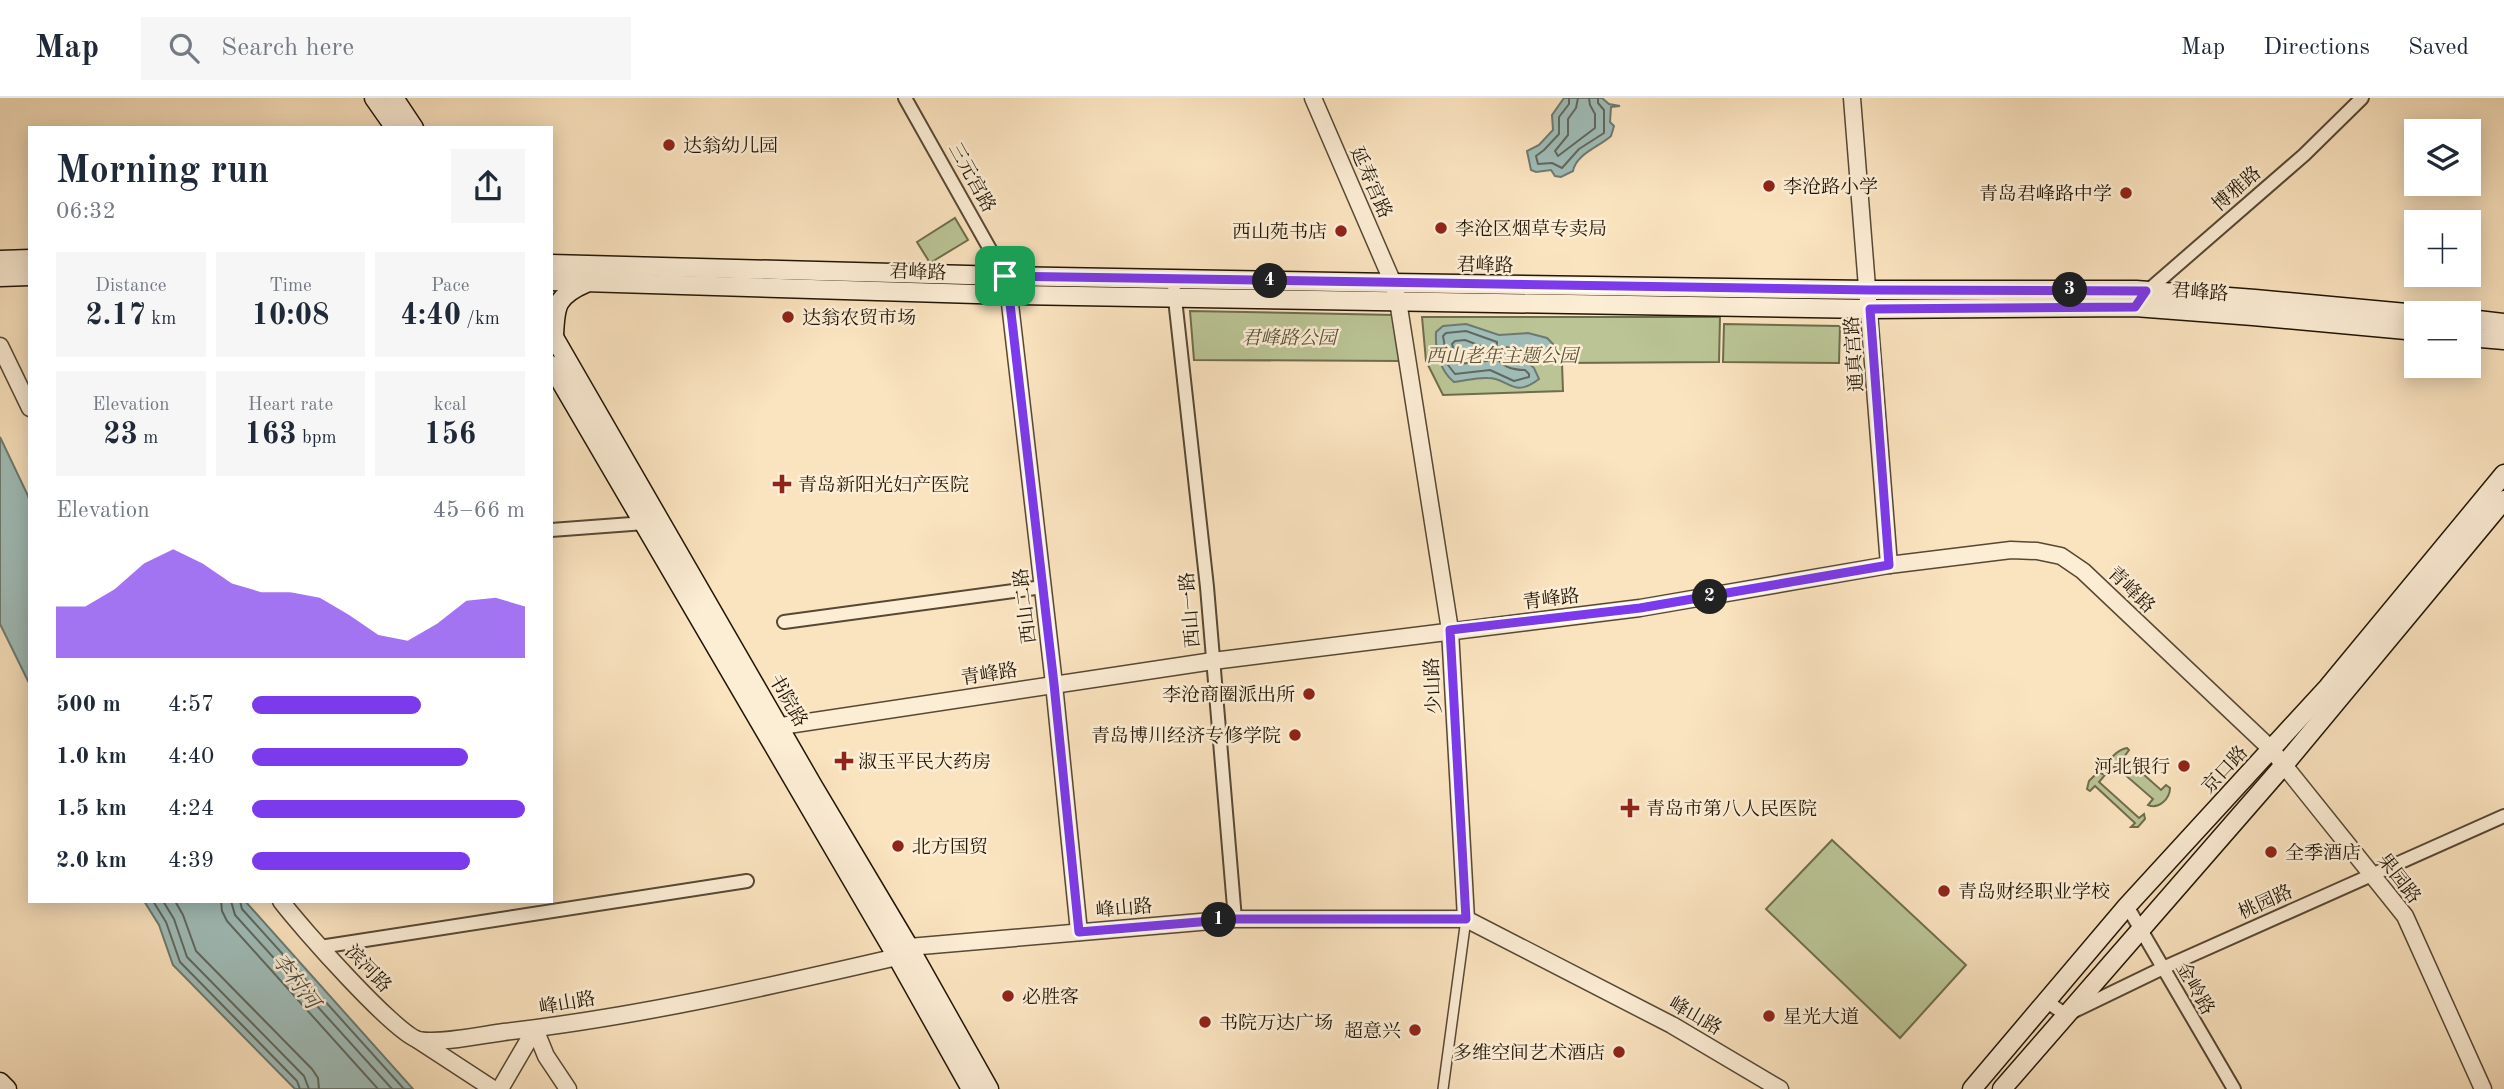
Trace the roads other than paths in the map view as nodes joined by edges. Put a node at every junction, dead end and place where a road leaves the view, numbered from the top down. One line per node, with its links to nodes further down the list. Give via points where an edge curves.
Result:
1 (374, 98): 7 (main road)
2 (394, 98): 8 (main road)
3 (905, 98): 13 (street, 三元宫路)
4 (1312, 98): 20 (street, 延寿宫路)
5 (1852, 98): 18 (street, 通真宫路)
6 (2362, 98): 19 (street, 博雅路, via 2304,155)
7 (394, 126)
8 (413, 126)
9 (28, 259): 10 (main road)
10 (0, 260)
11 (553, 264): 13 (main road, 君峰路)
12 (28, 276): 14 (main road)
13 (1005, 276): 15 (main road, 君峰路); 21 (street, 西山二路)
14 (0, 277)
15 (1173, 279): 20 (main road, 君峰路); 22 (street, 西山一路)
16 (553, 281): 17 (main road, 君峰路)
17 (587, 282): 21 (main road, 君峰路); 29 (main road, via 562,296)
18 (1869, 290): 19 (main road, 君峰路); 20 (main road, 君峰路); 24 (street, 通真宫路)
19 (2146, 291): 23 (street, 博雅路); 25 (main road, 君峰路)
20 (1396, 292): 22 (main road, 君峰路); 24 (main road, 君峰路); 42 (street, 少山路)
21 (1009, 295): 22 (main road, 君峰路); 40 (street, 西山二路)
22 (1174, 297): 43 (street, 西山一路)
23 (2135, 307): 24 (main road, 君峰路); 28 (main road, 君峰路)
24 (1870, 309): 39 (street, 通真宫路)
25 (2404, 313)
26 (2481, 321): 27 (main road)
27 (2504, 323)
28 (2404, 330)
29 (553, 334): 45 (main road, 书院路)
30 (2481, 338): 31 (main road)
31 (2504, 340)
32 (0, 346): 34 (street)
33 (553, 368): 37 (main road, 书院路)
34 (28, 404)
35 (2504, 474): 46 (main road, 京口路)
36 (2504, 500): 47 (main road)
37 (645, 523): 38 (street); 45 (main road, 书院路)
38 (553, 530)
39 (1889, 565): 42 (street, 青峰路, via 1640,608); 46 (street, 青峰路, via 2011,550 2061,556 2082,570)
40 (1043, 587): 41 (street); 44 (street, 西山二路)
41 (784, 622)
42 (1450, 630): 43 (street, 青峰路); 54 (street, 少山路)
43 (1213, 661): 44 (street, 青峰路); 53 (street, 西山一路)
44 (1054, 684): 45 (street, 青峰路); 56 (street, 西山二路)
45 (771, 728): 58 (main road, 书院路)
46 (2271, 750): 47 (street, 果园路); 52 (main road, 京口路)
47 (2284, 765): 49 (street, 果园路); 55 (main road)
48 (2504, 816): 49 (street, 桃园路)
49 (2371, 874): 59 (street, 桃园路); 76 (street, 果园路, via 2405,916)
50 (747, 881): 57 (street)
51 (283, 903): 57 (street, 滨河路)
52 (2127, 906): 55 (street, 金岭路); 60 (main road, 京口路)
53 (1235, 919): 54 (street, 峰山路); 56 (street, 峰山路)
54 (1466, 919): 71 (street, 少山路); 72 (street, 峰山路, via 1672,1025)
55 (2140, 929): 59 (street, 金岭路); 61 (main road)
56 (1079, 932): 58 (street, 峰山路)
57 (320, 947): 63 (street, 滨河路, via 386,1015)
58 (903, 952): 62 (street, 峰山路, via 738,993); 69 (main road, 书院路); 70 (main road, 书院路)
59 (2163, 968): 61 (street, 桃园路); 75 (street, 金岭路)
60 (2046, 1001): 61 (street); 73 (main road, 京口路)
61 (2066, 1015): 74 (main road)
62 (536, 1029): 63 (street, 峰山路); 67 (street); 68 (street, via 546,1056)
63 (418, 1040): 66 (street, 滨河路)
64 (0, 1082): 65 (main road)
65 (7, 1089)
66 (494, 1089)
67 (500, 1089)
68 (568, 1089)
69 (971, 1089)
70 (989, 1089)
71 (1443, 1089)
72 (1780, 1089)
73 (1972, 1089)
74 (2002, 1089)
75 (2234, 1089)
76 (2483, 1089)

